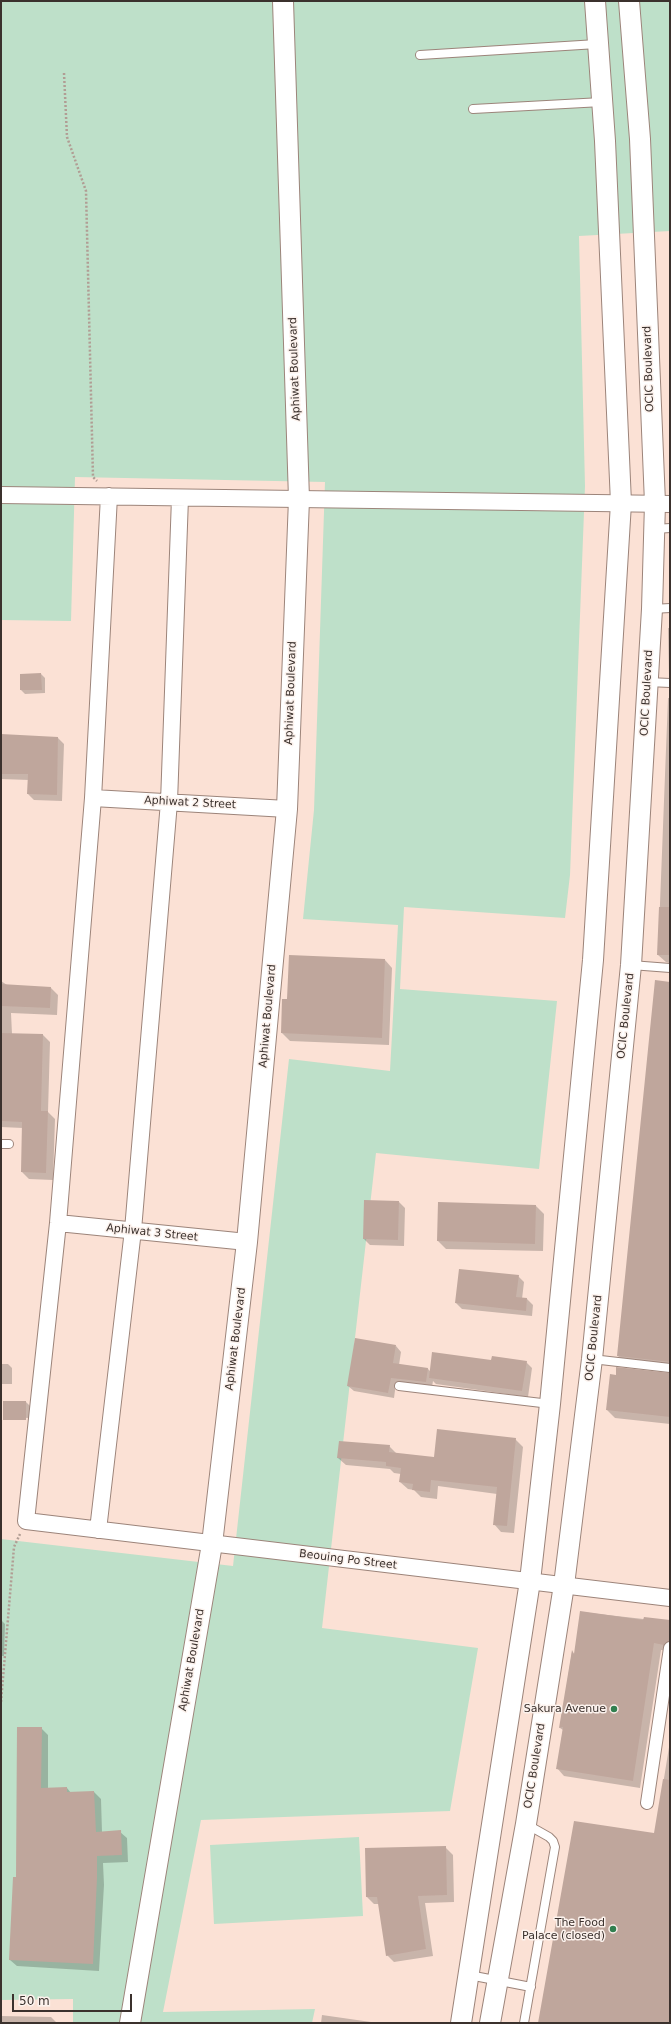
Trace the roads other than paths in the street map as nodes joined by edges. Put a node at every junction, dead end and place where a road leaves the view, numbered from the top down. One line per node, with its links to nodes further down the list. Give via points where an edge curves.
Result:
1 (283, 1): 11 (street, Aphiwat Boulevard)
2 (595, 1): 4 (street)
3 (629, 1): 13 (street, OCIC Boulevard)
4 (598, 44): 5 (lane); 6 (street)
5 (420, 55)
6 (603, 102): 7 (lane); 12 (street)
7 (473, 109)
8 (1, 495): 9 (street)
9 (109, 496): 10 (street); 18 (street)
10 (180, 498): 11 (street); 19 (street)
11 (299, 499): 12 (street); 20 (street, Aphiwat Boulevard)
12 (621, 503): 13 (street); 29 (street, via 593,960)
13 (662, 504): 14 (street, OCIC Boulevard)
14 (662, 528): 15 (street, OCIC Boulevard)
15 (661, 608): 16 (street, OCIC Boulevard)
16 (648, 682): 17 (lane); 21 (street, OCIC Boulevard)
17 (670, 683)
18 (93, 798): 19 (street, Aphiwat 2 Street); 23 (street)
19 (169, 802): 20 (street, Aphiwat 2 Street); 24 (street)
20 (287, 809): 25 (street, Aphiwat Boulevard)
21 (630, 965): 22 (lane); 26 (street, OCIC Boulevard)
22 (670, 968)
23 (58, 1223): 24 (street, Aphiwat 3 Street); 30 (street, Beouing Po Street, via 26,1521)
24 (133, 1230): 25 (street, Aphiwat 3 Street); 30 (street)
25 (247, 1242): 31 (street, Aphiwat Boulevard)
26 (592, 1359): 27 (lane); 33 (street, OCIC Boulevard)
27 (670, 1368)
28 (399, 1386): 29 (lane)
29 (550, 1404): 32 (street)
30 (98, 1530): 31 (street, Beouing Po Street)
31 (212, 1544): 32 (street, Beouing Po Street); 41 (street, Aphiwat Boulevard)
32 (530, 1581): 33 (street, Beouing Po Street); 38 (street)
33 (564, 1585): 34 (street, Beouing Po Street); 37 (street, OCIC Boulevard)
34 (670, 1598)
35 (670, 1648): 36 (street)
36 (647, 1803)
37 (526, 1824): 39 (street, OCIC Boulevard); 40 (lane, via 549,1837 555,1847)
38 (469, 1975): 39 (lane); 42 (street)
39 (498, 1980): 40 (lane); 43 (street, OCIC Boulevard)
40 (531, 1987): 44 (lane)
41 (130, 2023)
42 (461, 2023)
43 (490, 2023)
44 (524, 2023)

